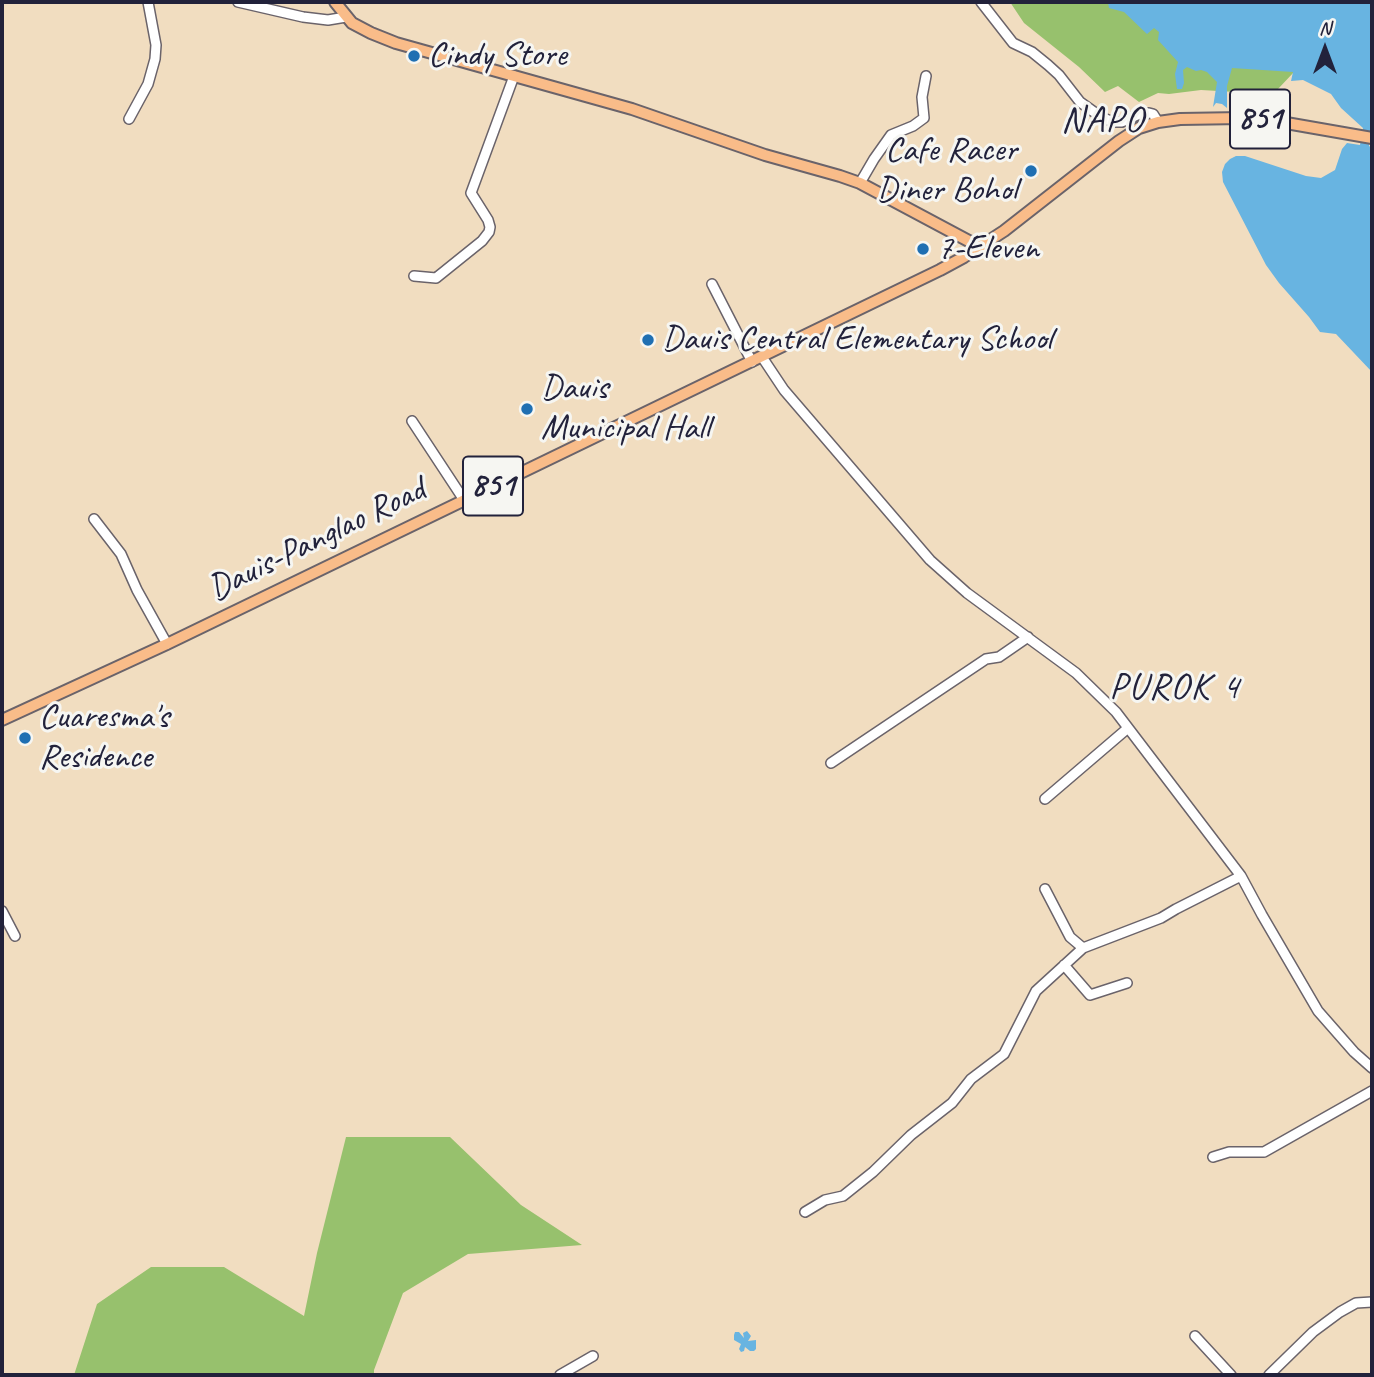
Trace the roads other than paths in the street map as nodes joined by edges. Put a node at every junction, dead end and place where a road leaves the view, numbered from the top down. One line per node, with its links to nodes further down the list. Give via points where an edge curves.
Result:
1 (148, 2): 8 (street, via 155,59 148,84)
2 (238, 2): 5 (street, via 303,18)
3 (335, 2): 5 (main road)
4 (981, 2): 9 (street, via 1013,43 1048,65 1080,102 1101,117 1122,122 1149,113)
5 (346, 17): 6 (main road, via 396,43)
6 (514, 76): 11 (main road); 13 (street, via 471,193 488,220 489,232 436,278)
7 (926, 76): 11 (street, via 924,118 891,135)
8 (129, 119)
9 (1158, 122): 10 (main road, Dauis-Panglao Road / 851, via 1250,118); 12 (main road, Dauis-Panglao Road / 851, via 1130,133)
10 (1372, 138)
11 (860, 183): 12 (main road)
12 (980, 247): 15 (main road, Dauis-Panglao Road / 851)
13 (414, 276)
14 (712, 284): 15 (street)
15 (757, 359): 17 (main road, Dauis-Panglao Road / 851); 19 (street, via 930,560)
16 (412, 421): 17 (street)
17 (464, 500): 20 (main road, Dauis-Panglao Road / 851)
18 (94, 519): 20 (street, via 121,554)
19 (1028, 637): 22 (street, via 1076,673); 23 (street, via 999,657 986,659)
20 (167, 644): 21 (main road, Dauis-Panglao Road / 851)
21 (2, 720)
22 (1128, 728): 24 (street); 25 (street)
23 (831, 763)
24 (1045, 799)
25 (1241, 876): 29 (street, via 1161,918); 32 (street, via 1318,1011)
26 (1045, 889): 29 (street, via 1070,937)
27 (2, 912): 28 (street)
28 (15, 936)
29 (1083, 948): 30 (street)
30 (1064, 965): 31 (street, via 1090,995); 35 (street, via 1035,991 1004,1054 843,1196)
31 (1127, 983)
32 (1372, 1068)
33 (1372, 1091): 34 (street, via 1264,1152)
34 (1213, 1157)
35 (806, 1212)
36 (1372, 1302): 41 (street, via 1356,1303 1340,1312 1312,1332)
37 (1195, 1336): 40 (street)
38 (593, 1356): 39 (street)
39 (560, 1375)
40 (1231, 1375)
41 (1269, 1375)

